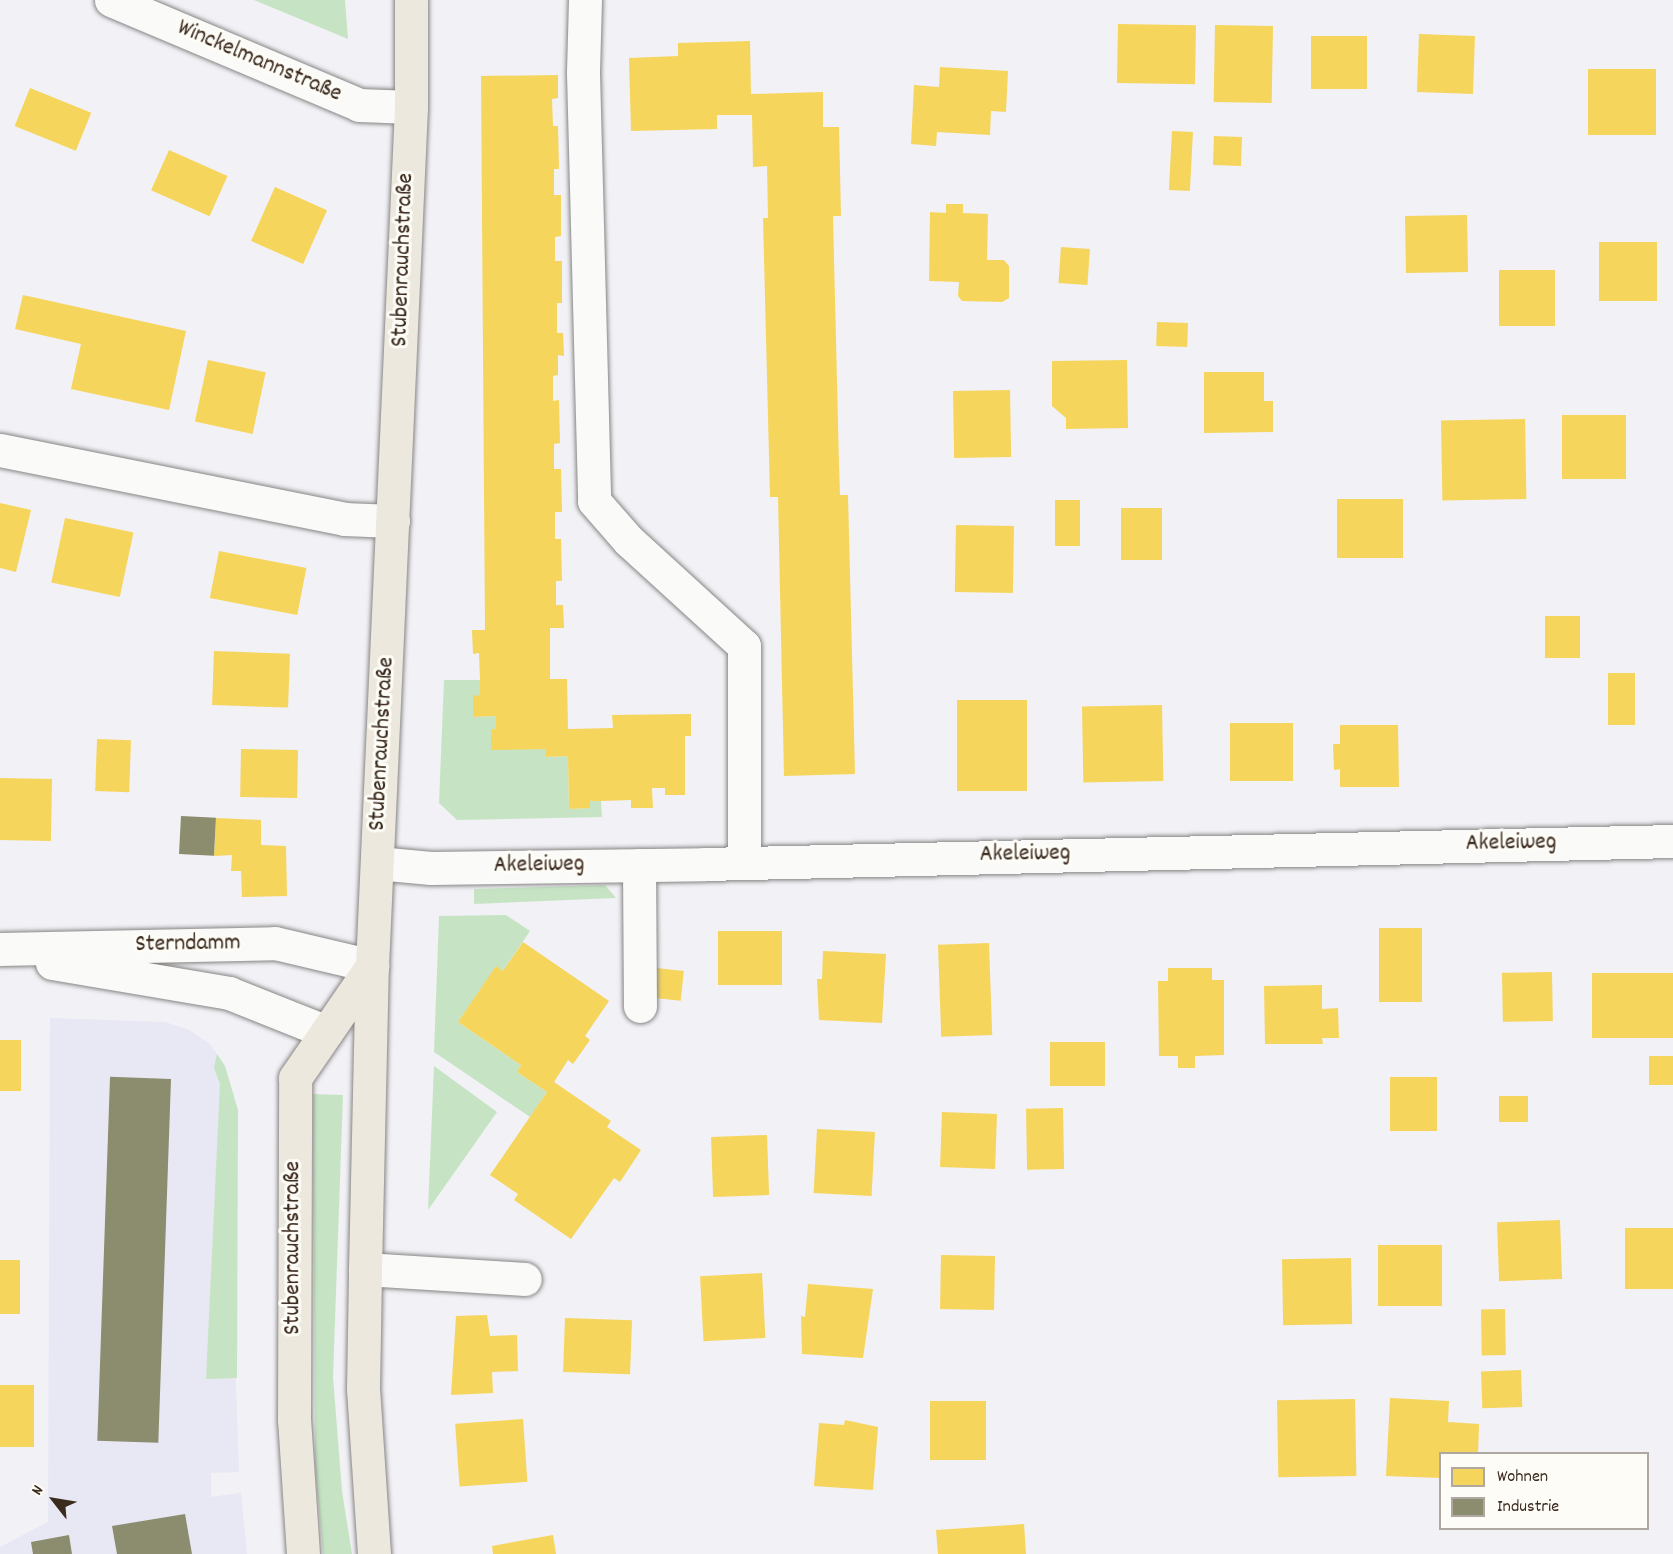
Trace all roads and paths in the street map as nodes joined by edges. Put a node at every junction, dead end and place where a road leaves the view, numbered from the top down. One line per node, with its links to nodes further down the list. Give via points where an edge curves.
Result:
1 (111, 0): 4 (street, Winckelmannstraße, via 359,105)
2 (411, 0): 4 (main road, Stubenrauchstraße)
3 (585, 0): 9 (street, via 583,73 594,501 627,540 744,646)
4 (411, 107): 6 (main road, Stubenrauchstraße)
5 (0, 450): 6 (street, via 344,519)
6 (393, 521): 8 (main road, Stubenrauchstraße)
7 (1673, 841): 9 (street, Akeleiweg)
8 (377, 863): 10 (street, Akeleiweg, via 431,868); 13 (main road, Stubenrauchstraße)
9 (744, 863): 10 (street, Akeleiweg)
10 (639, 865): 14 (street)
11 (0, 949): 13 (street, Sterndamm, via 275,944)
12 (0, 955): 15 (street, Sterndamm, via 229,993)
13 (372, 966): 15 (main road, Stubenrauchstraße); 16 (main road, Stubenrauchstraße)
14 (640, 1006)
15 (327, 1032): 18 (main road, Stubenrauchstraße, via 296,1078 295,1430)
16 (365, 1269): 17 (street); 19 (main road, Stubenrauchstraße, via 363,1389)
17 (525, 1279)
18 (303, 1554)
19 (375, 1554)

